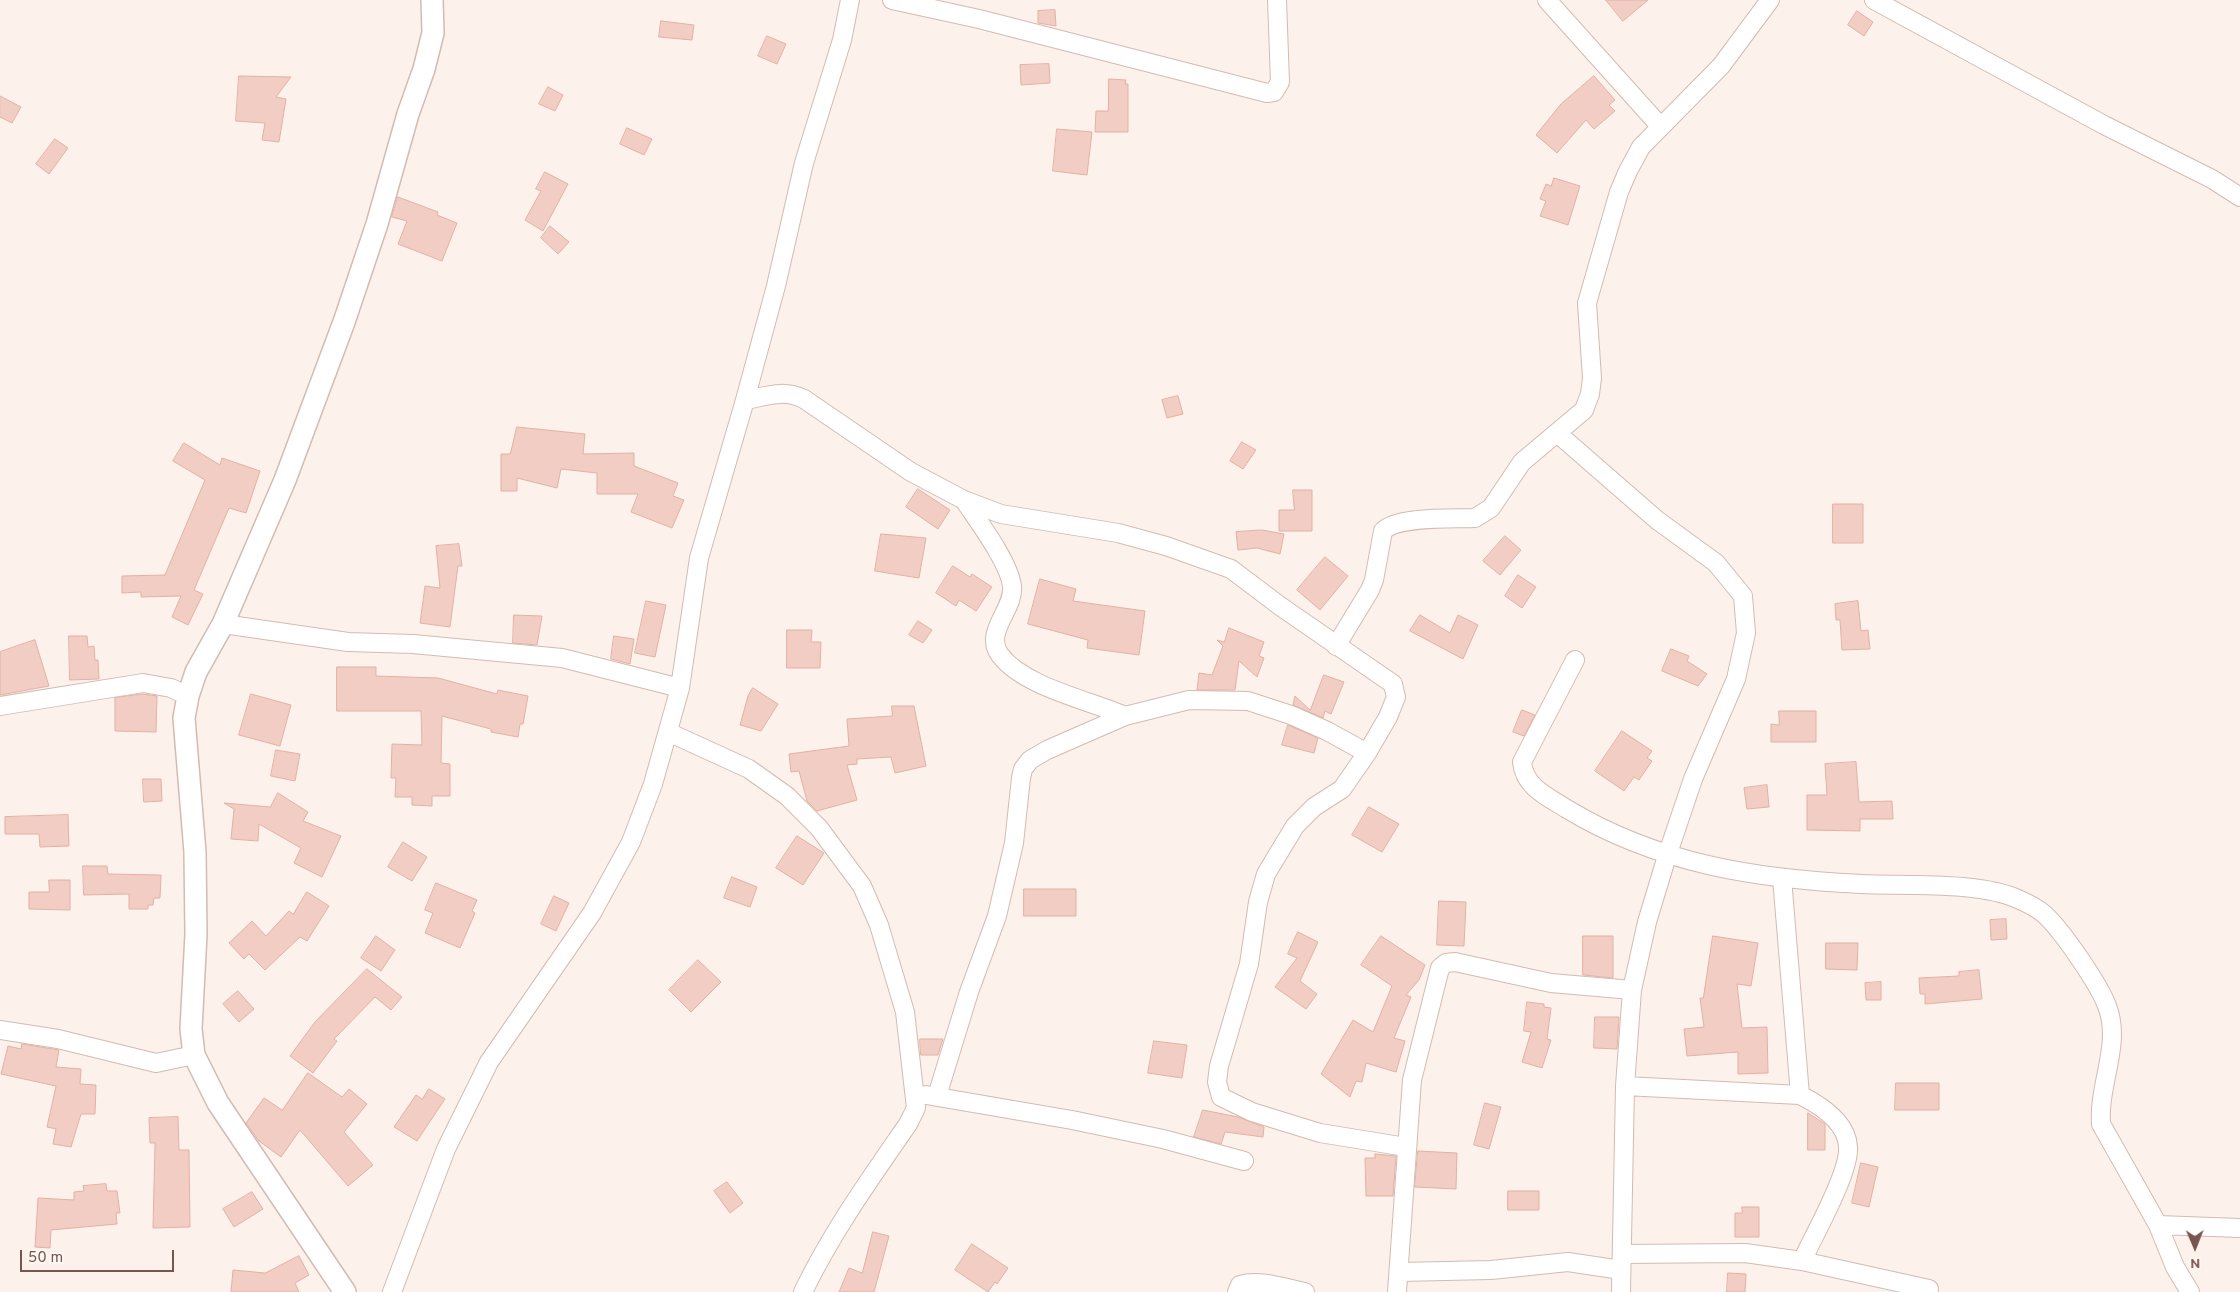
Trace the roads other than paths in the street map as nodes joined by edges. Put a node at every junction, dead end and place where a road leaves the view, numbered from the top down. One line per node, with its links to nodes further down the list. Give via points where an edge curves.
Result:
1 (432, 0): 13 (street, via 434,33 374,233 285,480)
2 (850, 0): 10 (street, via 842,40 804,163)
3 (892, 0): 4 (street, via 979,19 1267,93 1274,92 1280,82)
4 (1277, 0)
5 (1547, 0): 8 (street)
6 (1770, 0): 8 (street, via 1722,66)
7 (1874, 0): 9 (street, via 2104,125 2212,179)
8 (1660, 126): 11 (street, via 1641,147 1628,170 1597,263 1587,302 1592,378 1590,394 1584,410)
9 (2240, 197)
10 (746, 400): 12 (street, via 785,392 804,399 911,472); 16 (street, via 699,558)
11 (1557, 433): 14 (street, via 1522,462 1484,514 1475,518 1400,523 1386,528 1370,590); 22 (street, via 1657,520 1716,563 1743,596 1746,633 1743,655 1724,709 1693,779)
12 (964, 500): 14 (street, via 1001,514 1118,533 1213,562 1245,577); 19 (street, via 996,551 1012,587 1010,600 997,628 999,654 1032,680)
13 (223, 624): 16 (street, via 348,642 413,644 562,658); 17 (street, via 196,672)
14 (1336, 646): 21 (street, via 1392,682 1396,693 1388,717)
15 (1576, 660): 22 (street, via 1524,757 1523,770 1528,781 1585,820)
16 (680, 688): 20 (street)
17 (188, 696): 18 (street, via 171,688 143,683); 26 (street, via 184,718 195,852 196,934 191,1029)
18 (0, 706)
19 (1125, 716): 21 (street, via 1189,700 1248,701 1300,719); 30 (street, via 1047,750 1030,760 1023,769 1014,842 997,916 969,992)
20 (668, 732): 28 (street, via 748,769 788,796 819,828 862,886 879,925 905,1012); 40 (street, via 631,842 592,913 489,1062 446,1149)
21 (1366, 752): 31 (street, via 1342,789 1314,807 1295,826 1266,874 1258,902 1249,964 1219,1066 1218,1093 1230,1103 1252,1112 1320,1133)
22 (1667, 856): 23 (street); 24 (street, via 1647,922)
23 (1782, 878): 29 (street); 33 (street, via 1992,890 2018,899 2043,914 2068,942 2107,1005 2113,1028 2100,1109 2101,1124)
24 (1632, 990): 27 (street); 31 (street, via 1551,983 1455,962 1443,965 1412,1080)
25 (0, 1030): 26 (street, via 58,1038 156,1063)
26 (194, 1055): 39 (street, via 218,1102)
27 (1625, 1086): 29 (street); 36 (street)
28 (915, 1094): 30 (street); 41 (street, via 916,1108 908,1124 846,1214)
29 (1800, 1095): 35 (street, via 1819,1105 1840,1125 1849,1148 1845,1168)
30 (937, 1096): 32 (street, via 1163,1138)
31 (1406, 1146): 37 (street)
32 (1244, 1161)
33 (2158, 1225): 34 (street); 46 (street, via 2175,1267)
34 (2240, 1228)
35 (1802, 1261): 36 (street, via 1745,1253); 38 (street)
36 (1621, 1262): 37 (street); 45 (street)
37 (1400, 1272): 44 (street)
38 (1929, 1289)
39 (346, 1292)
40 (392, 1292)
41 (802, 1292)
42 (1237, 1292): 43 (street, via 1240,1286 1248,1284)
43 (1305, 1292)
44 (1397, 1292)
45 (1621, 1292)
46 (2190, 1292)

